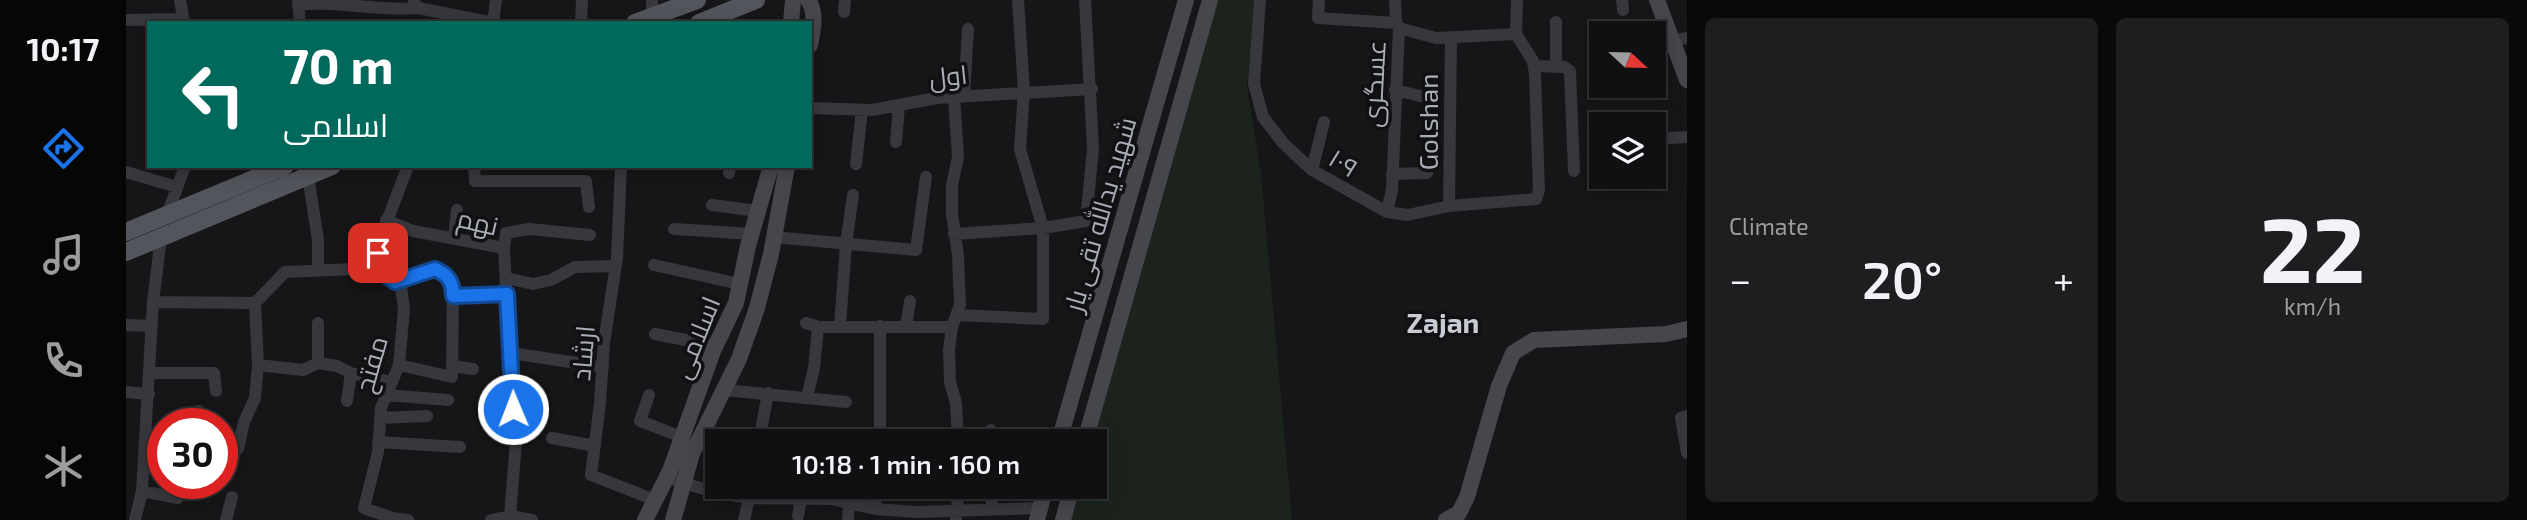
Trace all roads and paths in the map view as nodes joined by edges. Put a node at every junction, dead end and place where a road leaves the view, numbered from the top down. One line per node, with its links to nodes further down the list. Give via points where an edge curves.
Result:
1 (180, 0): 21 (street)
2 (496, 0): 24 (street)
3 (582, 0): 25 (street)
4 (697, 0): 19 (main road)
5 (756, 0): 26 (main road)
6 (793, 0): 27 (street)
7 (808, 0): 32 (street, via 813,6)
8 (1018, 0): 40 (street)
9 (1086, 0): 38 (street)
10 (1186, 0): 137 (street, شهید یدالله تقی یار)
11 (1210, 0): 138 (street, شهید یدالله تقی یار)
12 (1260, 0): 59 (street, ۱۰۹, via 1254,84 1263,117 1283,144)
13 (1320, 0): 29 (street, via 1318,18)
14 (1395, 0): 29 (street, عسگری)
15 (1517, 0): 31 (street)
16 (1657, 0): 33 (street)
17 (298, 2): 18 (street, via 393,10); 22 (street)
18 (415, 4): 23 (street)
19 (646, 13)
20 (126, 20): 21 (street)
21 (183, 21)
22 (300, 21)
23 (486, 21)
24 (490, 21)
25 (581, 21)
26 (704, 21)
27 (791, 21)
28 (1556, 22): 36 (street)
29 (1397, 25): 34 (street, via 1436,38); 39 (street, عسگری)
30 (968, 29): 41 (street)
31 (1516, 34): 34 (street); 35 (street)
32 (812, 36)
33 (1670, 37): 37 (street)
34 (1451, 38): 69 (street, Golshan)
35 (1534, 66): 36 (street); 69 (street, ۱۰۹, via 1536,199)
36 (1556, 67): 60 (street, via 1570,71)
37 (1687, 80)
38 (1092, 89): 40 (street, اول); 76 (street, via 1093,148 1086,221)
39 (1395, 90): 42 (street); 63 (street, عسگری)
40 (1024, 92): 41 (street, اول); 76 (street, via 1020,149)
41 (959, 96): 43 (street, اول); 80 (street, via 958,157 952,185)
42 (1420, 96)
43 (899, 105): 45 (street, اول); 49 (street)
44 (812, 108): 45 (street, اول)
45 (862, 110): 50 (street)
46 (1324, 121): 59 (street)
47 (1687, 136): 48 (street)
48 (1666, 138)
49 (896, 142)
50 (856, 164)
51 (184, 168): 66 (street)
52 (280, 168): 74 (main road)
53 (327, 168): 64 (main road)
54 (407, 168): 75 (street)
55 (474, 168): 70 (street, via 475,181 586,180)
56 (621, 168): 89 (street, ارشاد)
57 (770, 168): 72 (street, اسلامی)
58 (787, 168): 83 (street, اسلامی)
59 (1312, 170): 73 (street, ۱۰۹)
60 (1574, 171)
61 (126, 172): 66 (street)
62 (1427, 173): 63 (street)
63 (1392, 174): 73 (street, عسگری)
64 (308, 176): 82 (main road); 91 (street)
65 (926, 177): 85 (street, via 916,250)
66 (177, 187): 74 (street)
67 (853, 195): 85 (street)
68 (712, 205): 72 (street)
69 (1449, 206): 73 (street, ۱۰۹, via 1408,215)
70 (589, 207)
71 (457, 210): 84 (street)
72 (758, 211): 79 (street, اسلامی)
73 (1387, 212)
74 (167, 215): 78 (main road)
75 (386, 220): 84 (street, نهم, via 412,231); 90 (street)
76 (1043, 228): 80 (street); 100 (street, via 1043,319)
77 (674, 229): 79 (street)
78 (126, 232)
79 (752, 233): 94 (street, اسلامی)
80 (954, 234): 100 (street, via 960,279)
81 (590, 235): 86 (street, via 529,229 506,233)
82 (161, 237): 87 (main road); 98 (street)
83 (774, 237): 85 (street); 120 (street, اسلامی, via 757,308)
84 (454, 238): 86 (street, نهم)
85 (846, 244): 104 (street)
86 (504, 248): 92 (street, نهم)
87 (126, 252)
88 (654, 265): 94 (street)
89 (615, 266): 92 (street, via 575,267 533,284); 115 (street, ارشاد)
90 (376, 268): 91 (street); 93 (street)
91 (318, 271): 99 (street, via 285,272)
92 (506, 278): 95 (street, نهم)
93 (395, 282): 96 (street, via 435,269 447,275); 113 (street, مفتح, via 401,286 404,309)
94 (740, 284): 109 (street, اسلامی)
95 (507, 294): 96 (street); 110 (street, نهم)
96 (453, 296): 114 (street)
97 (909, 301): 106 (street)
98 (153, 302): 99 (street); 103 (street)
99 (255, 303): 112 (street)
100 (955, 321): 106 (street); 136 (street, via 950,382)
101 (318, 323): 111 (street)
102 (126, 325): 103 (street)
103 (152, 326): 117 (street)
104 (840, 326): 105 (street); 127 (street, via 812,325 814,368)
105 (880, 326): 106 (street); 135 (street)
106 (906, 327)
107 (1687, 328): 178 (street, via 1666,334 1534,340 1513,353 1467,496 1459,513)
108 (654, 334): 109 (street)
109 (716, 346): 139 (street, اسلامی)
110 (511, 353): 115 (street); 165 (street, نهم, via 517,428)
111 (318, 363): 112 (street, via 303,370); 118 (street)
112 (258, 365): 144 (street, via 255,398)
113 (399, 365): 114 (street, via 452,377); 119 (street, مفتح)
114 (452, 366): 116 (street)
115 (603, 368): 142 (street, ارشاد)
116 (473, 369)
117 (150, 373): 121 (street, via 214,373); 124 (street)
118 (351, 373): 119 (street); 129 (street)
119 (391, 382): 125 (street, مفتح)
120 (725, 390): 123 (street); 148 (street, اسلامی)
121 (216, 391)
122 (126, 392): 124 (street)
123 (768, 393): 127 (street); 134 (street)
124 (149, 394): 145 (street)
125 (386, 395): 128 (street); 133 (street, مفتح)
126 (649, 395): 139 (street, via 640,422)
127 (807, 397): 130 (street)
128 (448, 400)
129 (346, 401)
130 (846, 402)
131 (427, 416): 133 (street)
132 (1687, 416): 146 (street, via 1681,418)
133 (380, 418): 141 (street, مفتح)
134 (761, 429)
135 (880, 429)
136 (957, 429)
137 (1062, 429)
138 (1088, 429)
139 (682, 437): 147 (street, اسلامی)
140 (552, 438): 142 (street)
141 (378, 442): 143 (street); 170 (street, مفتح, via 364,508)
142 (595, 446): 159 (street, ارشاد, via 591,475)
143 (460, 447)
144 (238, 449)
145 (145, 450): 150 (street)
146 (1687, 453)
147 (666, 479): 148 (street); 159 (street, اسلامی)
148 (683, 482): 149 (street); 174 (street, اسلامی)
149 (705, 489)
150 (142, 491): 151 (street); 168 (street)
151 (147, 492)
152 (231, 499): 169 (street)
153 (749, 499): 175 (street)
154 (800, 499): 166 (street)
155 (838, 499): 160 (street)
156 (876, 499): 162 (street)
157 (992, 499): 161 (street)
158 (1069, 499): 177 (street)
159 (655, 500): 173 (street, اسلامی)
160 (849, 503): 162 (street); 176 (street)
161 (992, 508): 163 (street); 164 (street)
162 (875, 509): 167 (street)
163 (1038, 514)
164 (957, 515): 167 (street)
165 (510, 516): 171 (street); 172 (street)
166 (797, 516)
167 (907, 516)
168 (135, 520)
169 (226, 520)
170 (408, 520)
171 (491, 520)
172 (531, 520)
173 (645, 520)
174 (673, 520)
175 (744, 520)
176 (848, 520)
177 (1063, 520)
178 (1446, 520)

